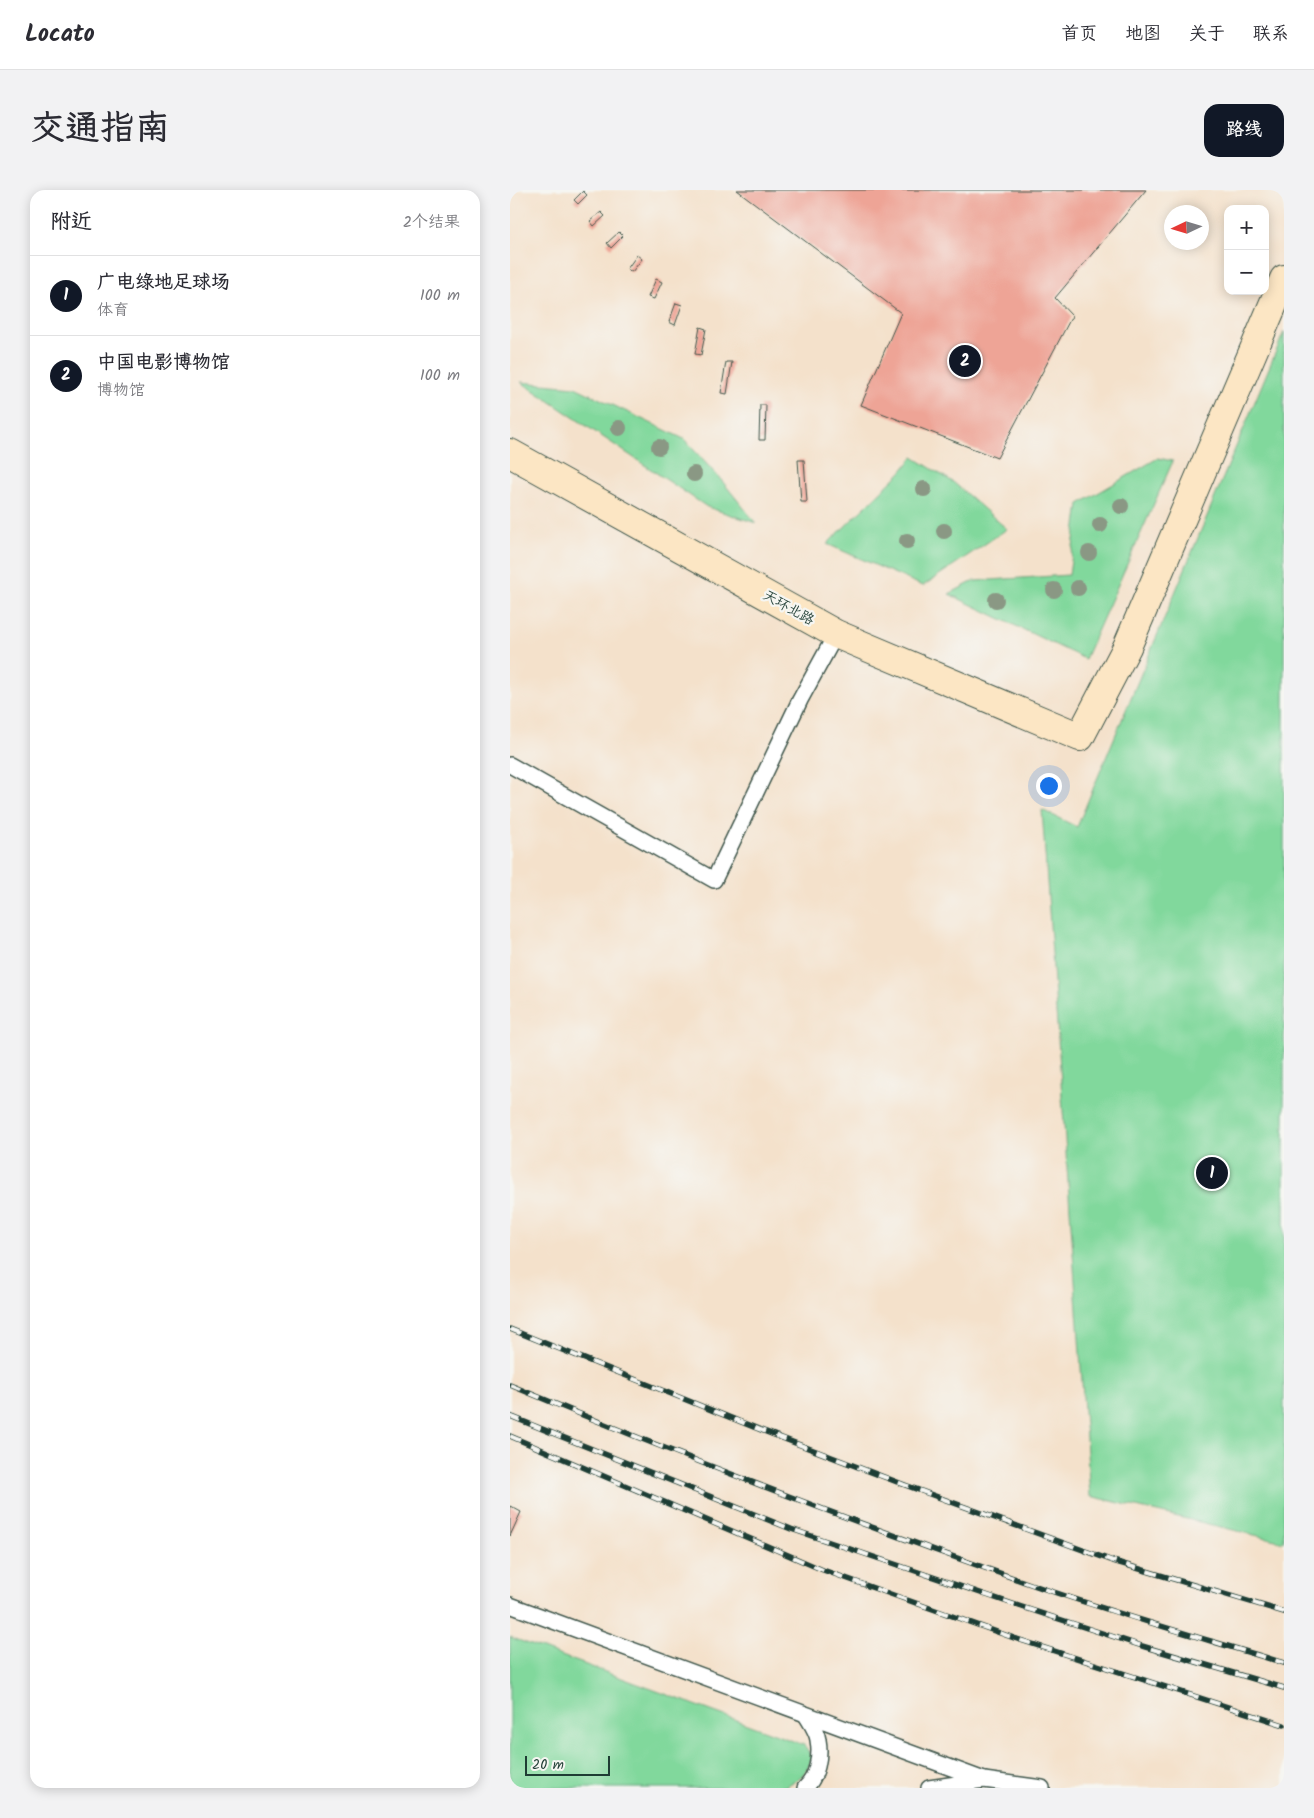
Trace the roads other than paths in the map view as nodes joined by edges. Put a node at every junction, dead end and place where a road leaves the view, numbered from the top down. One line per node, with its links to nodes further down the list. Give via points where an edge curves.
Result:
1 (1284, 278): 3 (street, 天环北路, via 1128,647 1080,737)
2 (510, 453): 3 (street, 天环北路)
3 (836, 634): 4 (lane, via 800,700 714,880)
4 (510, 765)
5 (510, 1605): 6 (lane)
6 (806, 1715): 7 (lane); 8 (lane, via 818,1738 819,1758 812,1782)
7 (984, 1780): 9 (lane); 10 (lane)
8 (805, 1788)
9 (929, 1788)
10 (1042, 1788)

